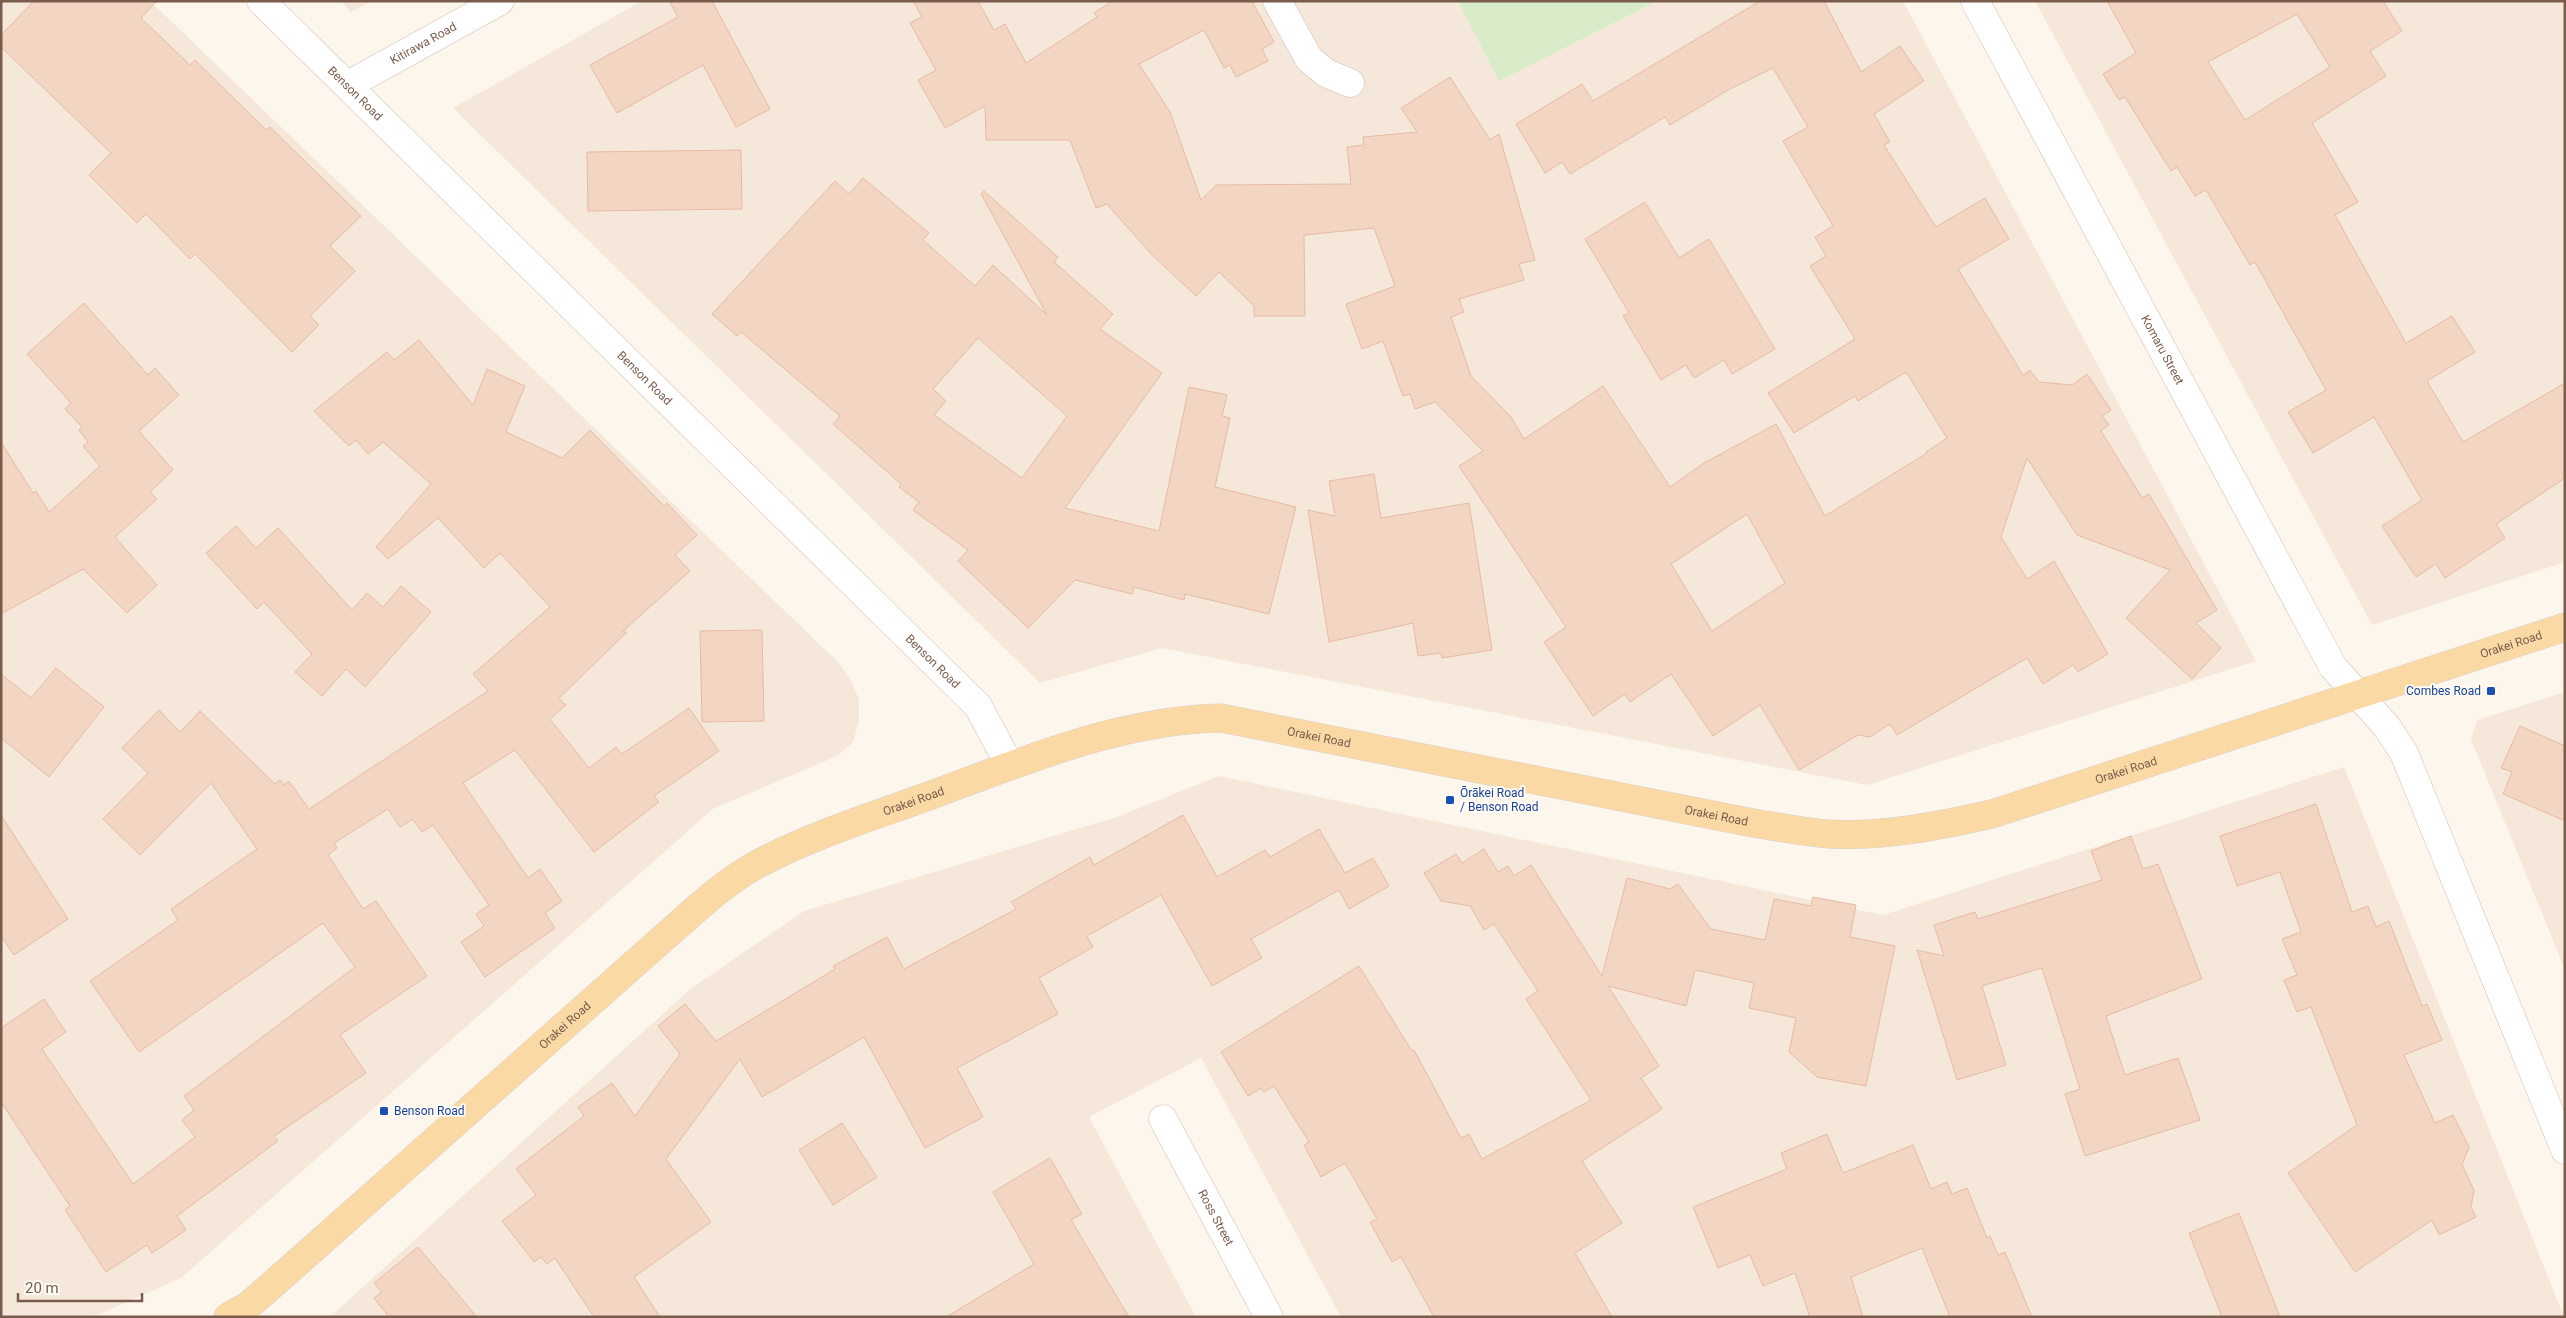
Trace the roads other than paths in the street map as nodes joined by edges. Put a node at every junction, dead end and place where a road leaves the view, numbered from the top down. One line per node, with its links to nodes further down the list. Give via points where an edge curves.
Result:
1 (261, 1): 6 (street, Benson Road)
2 (500, 1): 6 (street, Kitirawa Road)
3 (1277, 1): 5 (street, via 1309,58 1326,73)
4 (1975, 1): 8 (street, Komaru Street, via 2328,659)
5 (1350, 83)
6 (348, 84): 9 (street, Benson Road, via 978,706)
7 (2565, 627): 8 (main road, Orakei Road)
8 (2359, 694): 9 (main road, Orakei Road, via 1992,814 1939,826 1883,833 1829,834 1753,823 1221,718 1192,718 1109,733); 11 (street, via 2404,753)
9 (1010, 766): 12 (main road, Orakei Road, via 825,834 758,864 716,893 249,1305)
10 (1163, 1119): 13 (street, Ross Street)
11 (2565, 1150)
12 (228, 1317)
13 (1269, 1317)

